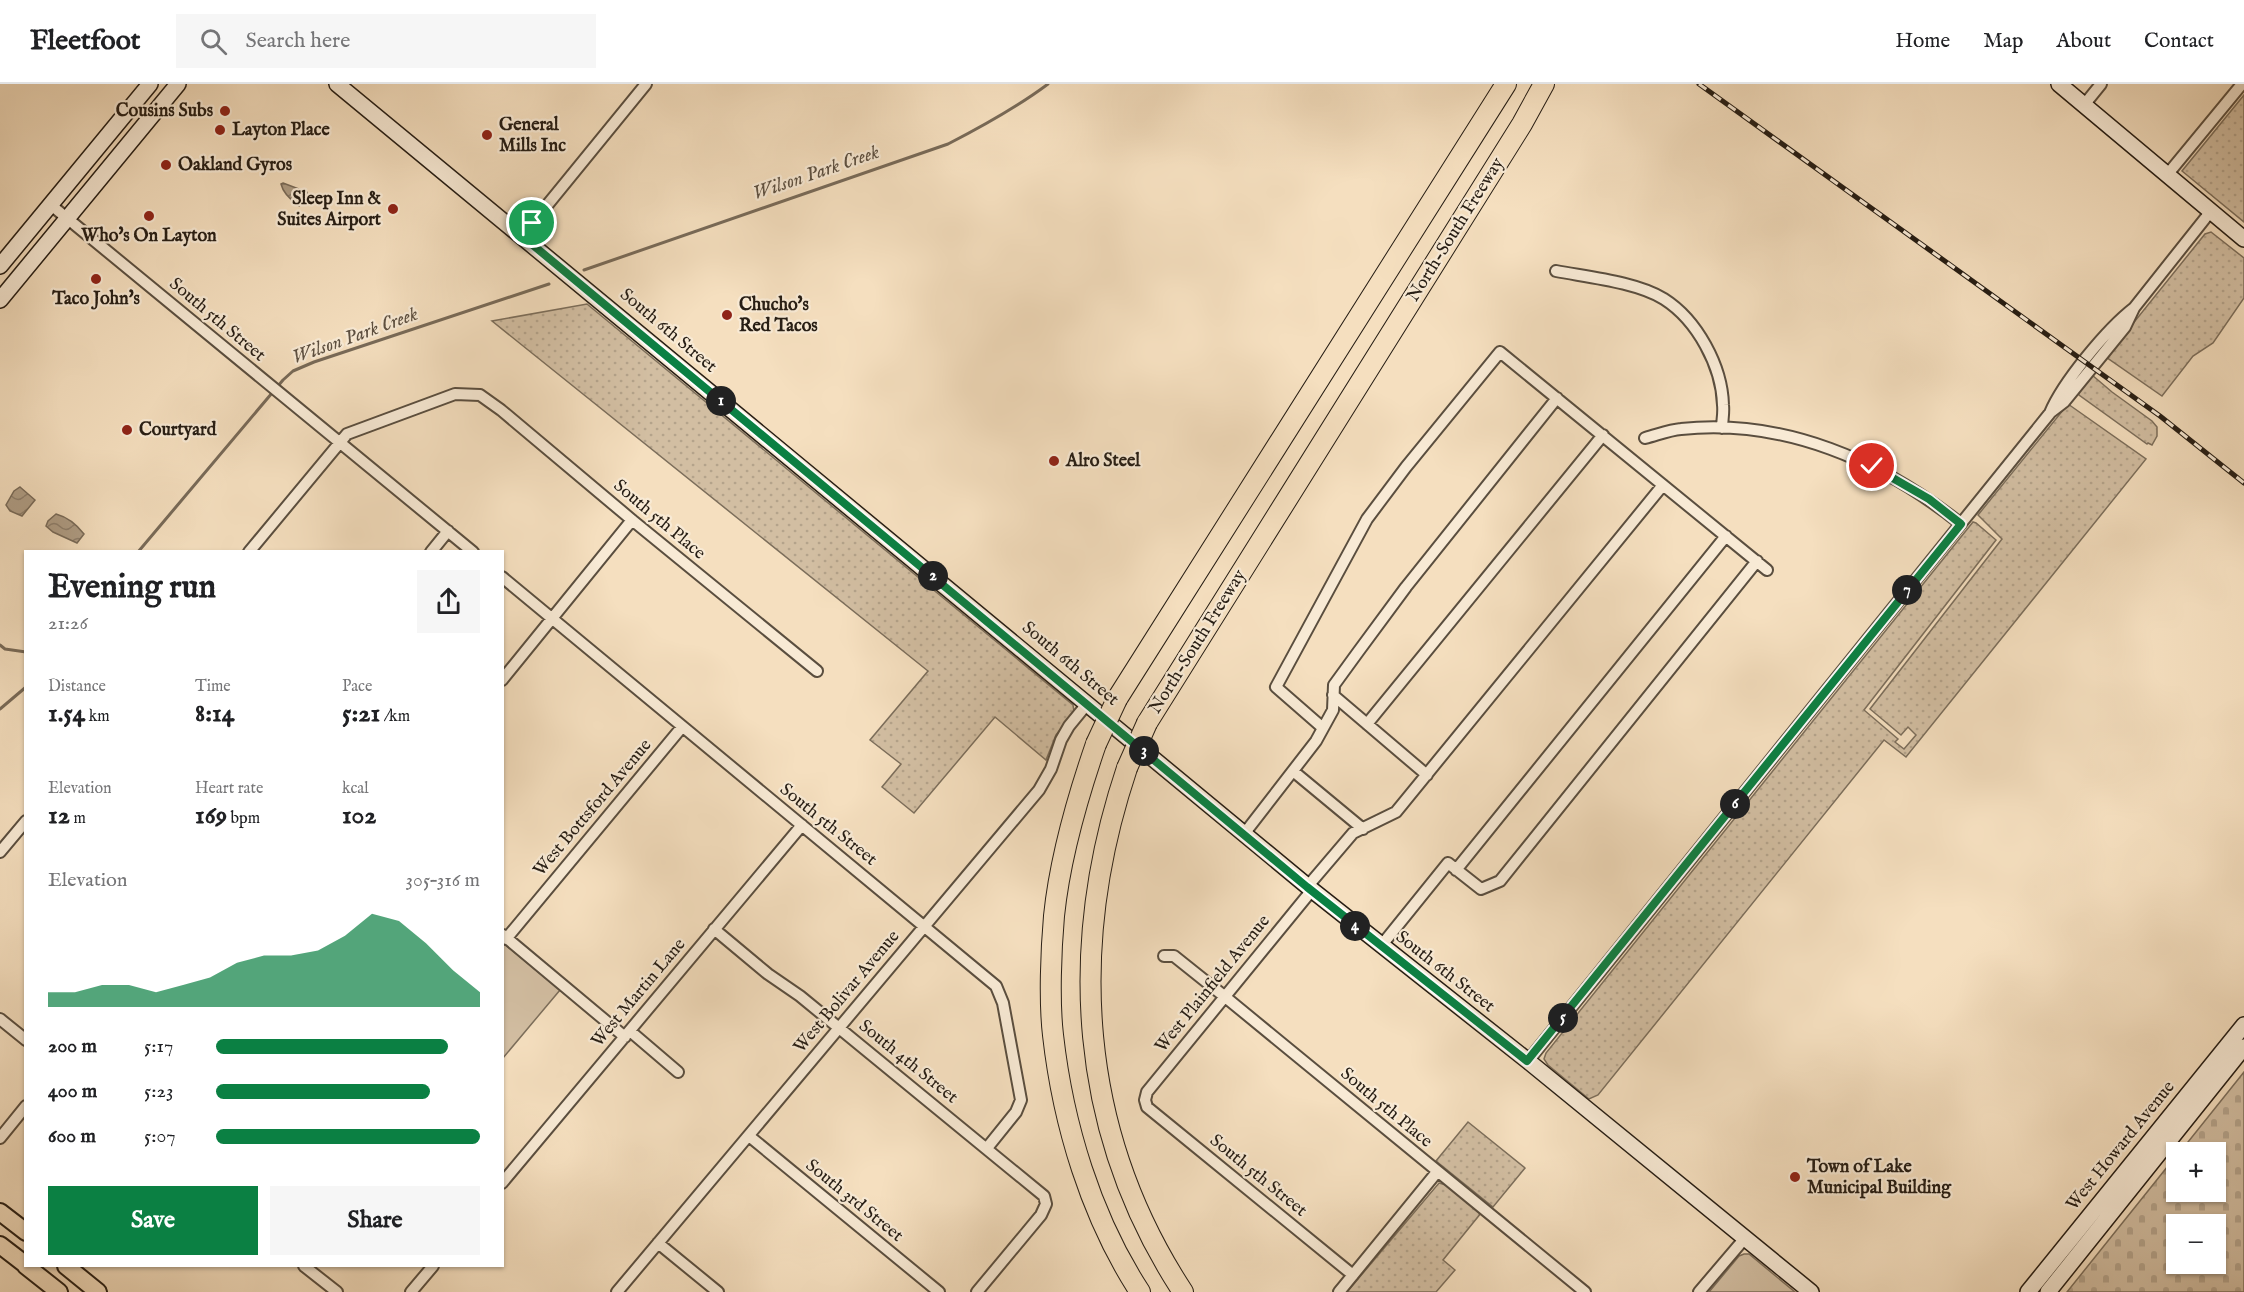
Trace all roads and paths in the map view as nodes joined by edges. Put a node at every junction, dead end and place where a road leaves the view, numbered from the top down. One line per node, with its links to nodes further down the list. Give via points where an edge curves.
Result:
1 (150, 84): 14 (street)
2 (178, 84): 16 (street)
3 (337, 84): 17 (street, South 6th Street)
4 (645, 84): 17 (street)
5 (1506, 84): 95 (highway, North-South Freeway, bridge, via 1117,699 1096,744 1073,814 1054,916 1053,1033 1075,1145 1108,1234)
6 (1544, 84): 12 (highway, North-South Freeway)
7 (1556, 84): 12 (highway)
8 (2059, 84): 11 (street)
9 (2101, 84): 11 (street)
10 (2242, 84): 13 (street)
11 (2084, 105): 13 (street)
12 (1522, 124): 96 (highway, North-South Freeway, bridge, via 1147,723 1127,768 1106,839 1094,905 1090,973 1103,1108 1129,1190)
13 (2167, 175): 15 (street)
14 (51, 205): 16 (street, South 5th Street); 19 (street)
15 (2211, 211): 18 (street); 29 (street, via 2134,308 2125,327)
16 (67, 218): 21 (street); 26 (street, South 5th Street)
17 (522, 236): 42 (street, South 6th Street)
18 (2244, 239)
19 (0, 266)
20 (1556, 271): 23 (street, via 1629,285 1663,299 1687,319 1719,376 1724,405)
21 (0, 300)
22 (1557, 398): 24 (street); 41 (street, via 1406,587 1334,685); 45 (street, via 1500,352 1367,519 1276,687)
23 (1722, 428): 25 (street, via 1679,429); 29 (street, via 1770,432 1824,445 1911,488)
24 (1604, 435): 27 (street); 43 (street)
25 (1645, 438)
26 (339, 442): 28 (street, South 5th Place, via 347,434 455,394 480,395); 30 (street, South 5th Street); 32 (street)
27 (1663, 484): 31 (street); 47 (street, West Plainfield Avenue)
28 (632, 520): 38 (street); 39 (street, South 5th Place)
29 (1961, 524): 67 (street)
30 (448, 531): 33 (street); 34 (street, South 5th Street)
31 (1726, 536): 35 (street); 53 (street)
32 (251, 550)
33 (433, 550)
34 (470, 550)
35 (1757, 561): 36 (street); 53 (street, via 1500,881 1481,889)
36 (1767, 570)
37 (504, 579): 38 (street, South 5th Street)
38 (553, 619): 40 (street); 44 (street, South 5th Street)
39 (817, 671)
40 (504, 678)
41 (1333, 695): 43 (street); 45 (street, via 1333,710)
42 (1087, 704): 51 (street, South 6th Street); 55 (street, West Bolivar Avenue, via 1065,733 1039,790)
43 (1367, 724): 47 (street)
44 (682, 727): 49 (street, South 5th Street); 57 (street, West Bottsford Avenue)
45 (1323, 728): 46 (street)
46 (1293, 771): 50 (street); 51 (street)
47 (1427, 775): 50 (street, West Plainfield Avenue, via 1396,812)
48 (24, 823): 52 (street)
49 (802, 825): 55 (street, South 5th Street); 56 (street, West Martin Lane)
50 (1363, 829): 54 (street, West Plainfield Avenue, via 1353,833)
51 (1244, 834): 54 (street, South 6th Street)
52 (0, 852)
53 (1456, 870): 58 (street, via 1448,863)
54 (1309, 889): 58 (street, South 6th Street); 60 (street, West Plainfield Avenue)
55 (924, 925): 63 (street, West Bolivar Avenue); 73 (street, South 5th Street, via 992,981 1003,1003 1021,1100)
56 (714, 929): 63 (street, South 4th Street); 64 (street, West Martin Lane)
57 (505, 937): 64 (street)
58 (1381, 946): 67 (street, South 6th Street)
59 (1164, 956): 60 (street, South 5th Place, via 1174,956)
60 (1224, 996): 69 (street, West Plainfield Avenue, via 1147,1092); 74 (street, South 5th Place)
61 (0, 1019): 65 (street)
62 (2244, 1025): 101 (street, West Howard Avenue)
63 (838, 1027): 71 (street, West Bolivar Avenue); 73 (street, South 4th Street)
64 (627, 1034): 68 (street); 75 (street, West Martin Lane)
65 (24, 1038)
66 (2244, 1047): 102 (street, West Howard Avenue)
67 (1527, 1061): 78 (street, South 6th Street)
68 (678, 1072)
69 (1145, 1100): 86 (street, South 5th Street, via 1148,1107)
70 (24, 1108): 72 (street)
71 (749, 1136): 79 (street, West Bolivar Avenue); 93 (street, South 3rd Street)
72 (0, 1137)
73 (987, 1148): 94 (street, South 4th Street, via 1036,1188 1046,1204)
74 (1437, 1172): 86 (street); 98 (street, South 5th Place)
75 (504, 1181)
76 (0, 1212): 77 (main road)
77 (24, 1230)
78 (1745, 1238): 99 (street); 100 (street, South 6th Street)
79 (658, 1243): 91 (street, West Bolivar Avenue); 92 (street)
80 (0, 1245): 81 (main road)
81 (24, 1264)
82 (27, 1267): 87 (main road)
83 (67, 1267): 88 (main road)
84 (305, 1267): 89 (street)
85 (432, 1267): 90 (street)
86 (1353, 1275): 97 (street)
87 (59, 1292)
88 (98, 1292)
89 (337, 1292)
90 (411, 1292)
91 (617, 1292)
92 (718, 1292)
93 (939, 1292)
94 (977, 1292)
95 (1140, 1292)
96 (1183, 1292)
97 (1339, 1292)
98 (1585, 1292)
99 (1699, 1292)
100 (1811, 1292)
101 (2028, 1292)
102 (2048, 1292)

